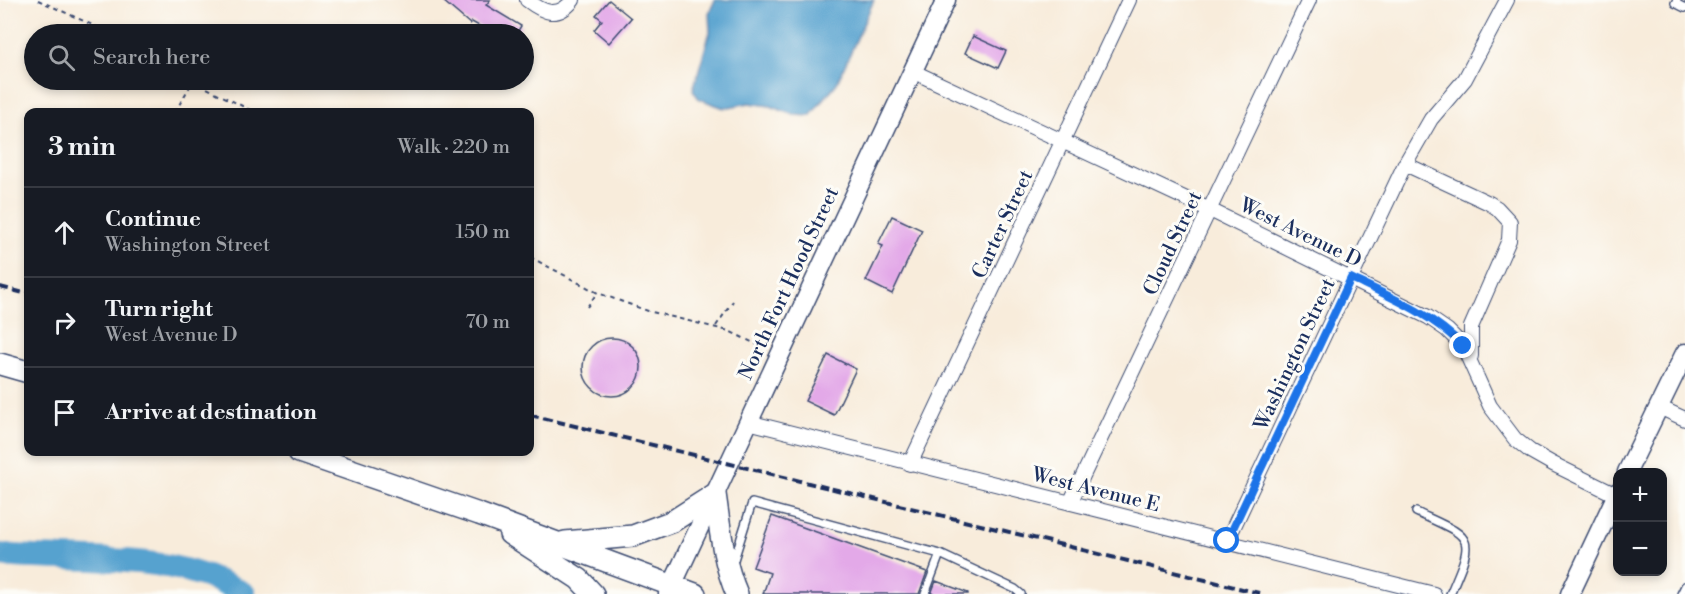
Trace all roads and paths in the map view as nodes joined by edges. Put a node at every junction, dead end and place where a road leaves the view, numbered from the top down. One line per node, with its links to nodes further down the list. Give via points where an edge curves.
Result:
1 (38, 0): 10 (path)
2 (527, 0): 3 (street, via 539,10 550,12 560,12)
3 (573, 0)
4 (946, 0): 11 (main road, North Fort Hood Street)
5 (1308, 0): 18 (street, Cloud Street)
6 (1677, 0): 9 (lane, via 1675,3)
7 (1126, 1): 16 (street, Carter Street)
8 (1503, 2): 17 (street, Washington Street, via 1465,80 1431,119)
9 (1685, 8)
10 (90, 24)
11 (912, 71): 16 (street, West Avenue D); 26 (main road, North Fort Hood Street)
12 (187, 90): 14 (path)
13 (212, 90): 15 (path)
14 (177, 108)
15 (246, 108)
16 (1062, 142): 18 (street, West Avenue D); 34 (street, Carter Street)
17 (1405, 164): 20 (street, Washington Street); 27 (street, via 1489,203 1510,222 1509,240 1471,327)
18 (1210, 210): 20 (street, West Avenue D); 39 (street, Cloud Street)
19 (534, 259): 21 (path)
20 (1351, 278): 27 (street, West Avenue D, via 1447,330); 42 (street, Washington Street)
21 (598, 293): 23 (path); 24 (path, via 648,311)
22 (733, 301): 24 (path)
23 (587, 308)
24 (716, 327): 26 (path)
25 (1685, 353): 30 (main road)
26 (779, 355): 32 (main road, North Fort Hood Street)
27 (1471, 361): 36 (street, West Avenue D, via 1490,406 1515,439 1553,464)
28 (0, 364): 29 (main road)
29 (24, 371)
30 (1659, 406): 31 (street); 35 (main road)
31 (1685, 419)
32 (748, 422): 34 (street, West Avenue E); 37 (main road, North Fort Hood Street)
33 (311, 456): 41 (main road)
34 (910, 464): 39 (street, West Avenue E)
35 (1629, 468)
36 (1613, 491)
37 (715, 494): 43 (main road, via 673,522 633,536); 45 (main road); 47 (main road, North Fort Hood Street)
38 (1613, 502): 54 (main road)
39 (1070, 503): 42 (street, West Avenue E)
40 (1416, 512): 53 (lane, via 1463,536 1468,546)
41 (479, 514): 43 (main road); 48 (main road, via 579,579)
42 (1227, 541): 52 (street, West Avenue E)
43 (558, 542): 47 (main road)
44 (940, 554): 45 (lane, via 752,503); 50 (lane); 51 (lane)
45 (733, 584)
46 (1685, 586): 55 (lane)
47 (670, 589): 49 (main road)
48 (593, 594)
49 (695, 594)
50 (925, 594)
51 (1021, 594)
52 (1434, 594)
53 (1450, 594)
54 (1570, 594)
55 (1681, 594)

